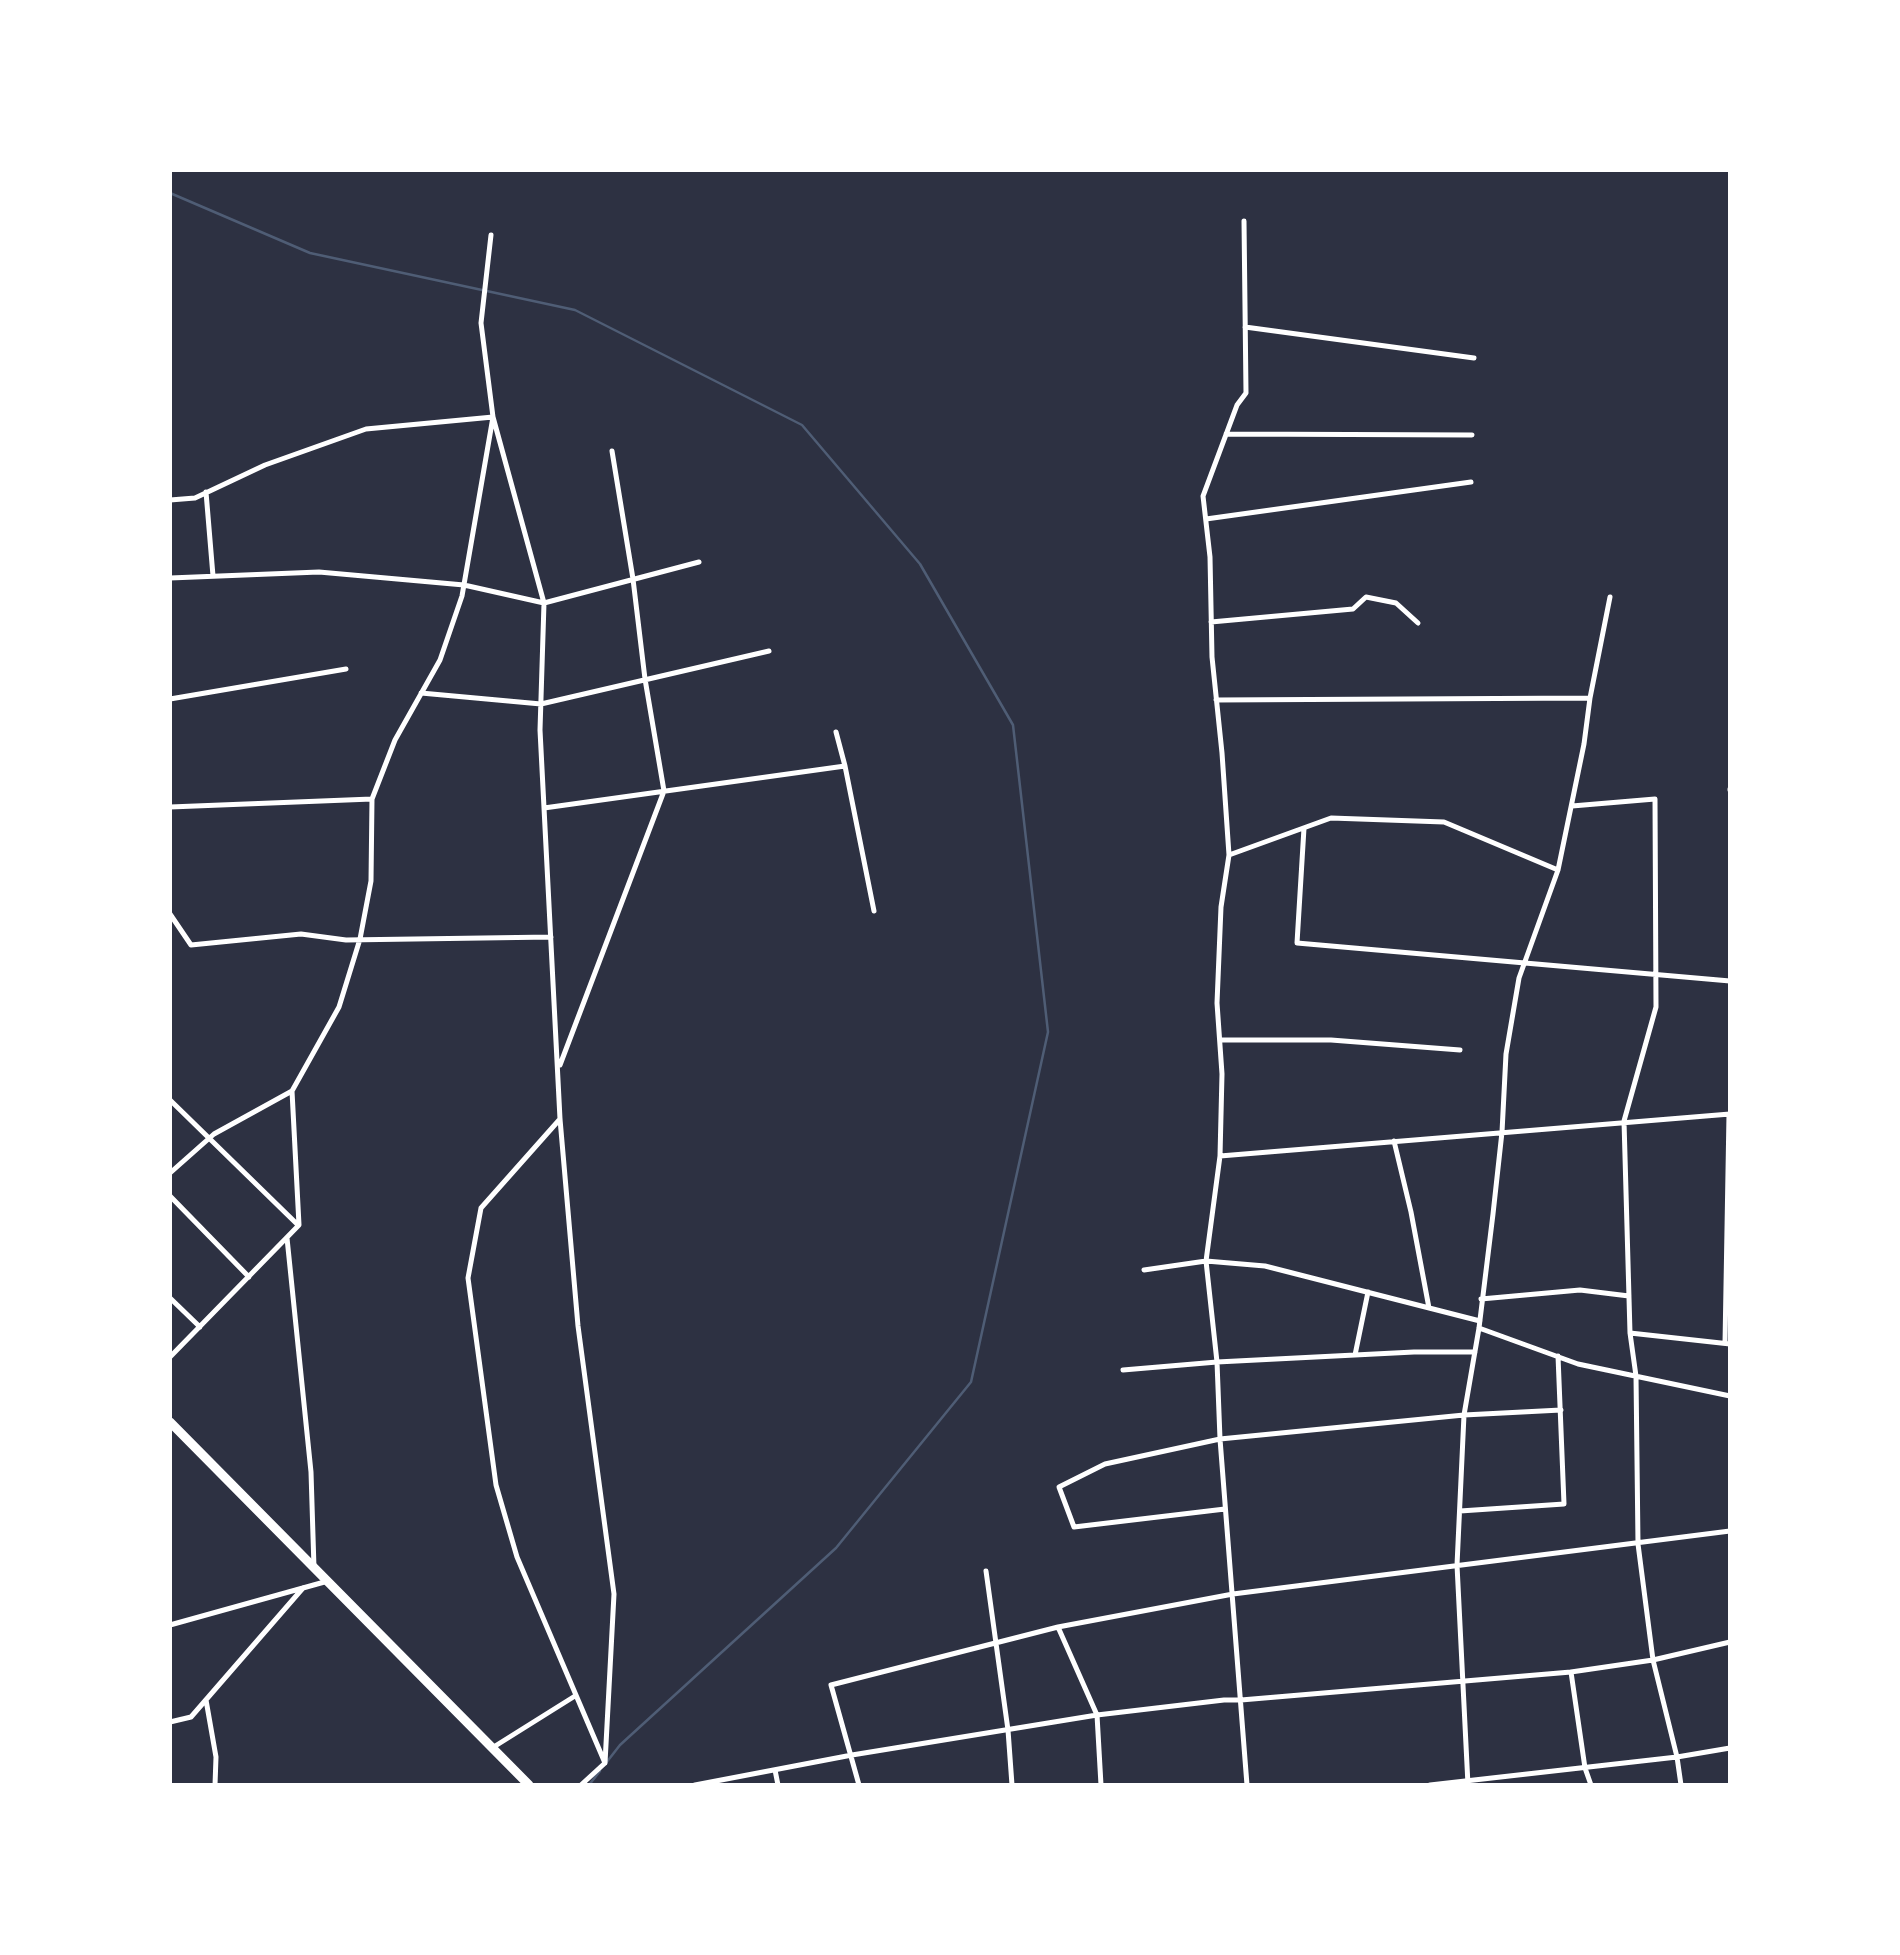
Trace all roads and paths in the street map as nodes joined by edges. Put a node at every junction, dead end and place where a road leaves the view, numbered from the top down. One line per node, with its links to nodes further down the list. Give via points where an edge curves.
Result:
1 (1244, 221): 3 (street)
2 (491, 236): 5 (street, via 481,323)
3 (1245, 327): 4 (street); 6 (street, via 1246,393)
4 (1474, 358)
5 (493, 417): 10 (street, via 366,429 265,465); 17 (street); 19 (street)
6 (1226, 434): 7 (street); 12 (street, via 1203,496)
7 (1472, 435)
8 (612, 451): 16 (street)
9 (1471, 482): 12 (street)
10 (206, 492): 11 (street); 14 (street)
11 (170, 500)
12 (1206, 519): 20 (street)
13 (699, 562): 16 (street)
14 (213, 576): 15 (street); 17 (street, via 319,572)
15 (170, 578)
16 (633, 579): 19 (street); 24 (street)
17 (464, 585): 19 (street); 25 (street, via 440,660)
18 (1610, 597): 26 (street)
19 (544, 603): 29 (street)
20 (1211, 622): 21 (street, via 1353,609 1366,597 1396,603); 28 (street)
21 (1418, 622)
22 (769, 651): 24 (street)
23 (346, 669): 27 (street)
24 (645, 679): 29 (street); 32 (street)
25 (421, 694): 29 (street); 33 (street, via 395,740)
26 (1590, 698): 28 (street); 34 (street)
27 (170, 699)
28 (1216, 700): 38 (street)
29 (541, 704): 36 (street)
30 (835, 732): 31 (street)
31 (845, 766): 32 (street); 40 (street)
32 (664, 791): 36 (street); 49 (street)
33 (372, 800): 35 (street); 43 (street, via 371,881)
34 (1572, 806): 39 (street); 45 (street, via 1655,799)
35 (170, 807)
36 (544, 808): 42 (street)
37 (1304, 828): 38 (street); 39 (street, via 1331,818 1444,822); 44 (street, via 1297,943)
38 (1229, 855): 47 (street, via 1221,907)
39 (1558, 870): 44 (street)
40 (874, 911)
41 (170, 914): 43 (street, via 191,945 301,934)
42 (551, 937): 43 (street); 49 (street)
43 (360, 939): 50 (street, via 339,1007)
44 (1525, 961): 45 (street); 55 (street, via 1506,1054)
45 (1656, 974): 46 (street); 54 (street, via 1656,1007)
46 (1730, 982)
47 (1220, 1040): 48 (street, via 1331,1040); 58 (street)
48 (1460, 1050)
49 (558, 1070): 53 (street)
50 (292, 1091): 56 (street); 61 (street)
51 (170, 1100): 56 (street)
52 (1730, 1114): 54 (street); 74 (street)
53 (560, 1119): 104 (street, via 481,1208 468,1278 496,1485 517,1557); 114 (street, via 578,1326 614,1594)
54 (1623, 1121): 55 (street); 67 (street)
55 (1502, 1132): 57 (street); 69 (street)
56 (209, 1138): 59 (street); 61 (street)
57 (1394, 1141): 58 (street); 70 (street)
58 (1220, 1156): 63 (street)
59 (170, 1173)
60 (170, 1196): 65 (street)
61 (299, 1225): 62 (street)
62 (287, 1238): 65 (street); 92 (street, via 311,1472)
63 (1206, 1261): 64 (street); 66 (street, via 1265,1266); 79 (street)
64 (1144, 1270)
65 (249, 1276): 72 (street)
66 (1368, 1292): 70 (street); 76 (street)
67 (1629, 1296): 69 (street, via 1580,1290); 73 (street)
68 (170, 1298): 72 (street)
69 (1481, 1299): 71 (street)
70 (1429, 1308): 71 (street)
71 (1480, 1325): 75 (street); 77 (street)
72 (200, 1327): 78 (street)
73 (1630, 1333): 74 (street); 81 (street)
74 (1728, 1344)
75 (1475, 1353): 76 (street); 84 (street)
76 (1355, 1355): 79 (street)
77 (1558, 1356): 81 (street); 83 (street)
78 (170, 1357)
79 (1217, 1362): 80 (street); 86 (street)
80 (1123, 1370)
81 (1636, 1376): 82 (street); 90 (street)
82 (1730, 1396)
83 (1561, 1410): 84 (street); 88 (street, via 1564,1504)
84 (1464, 1415): 86 (street); 88 (street)
85 (170, 1422): 92 (main road)
86 (1220, 1438): 87 (street); 87 (street, via 1105,1464 1059,1488 1074,1527)
87 (1225, 1509): 96 (street)
88 (1460, 1511): 91 (street)
89 (1730, 1531): 90 (street)
90 (1638, 1544): 91 (street); 101 (street)
91 (1457, 1565): 96 (street); 103 (street)
92 (314, 1568): 94 (main road)
93 (986, 1571): 99 (street)
94 (328, 1581): 95 (street); 110 (main road)
95 (303, 1588): 97 (street); 105 (street)
96 (1233, 1594): 98 (street); 106 (street)
97 (170, 1625)
98 (1058, 1627): 99 (street); 107 (street)
99 (996, 1642): 109 (street); 112 (street, via 831,1685)
100 (1730, 1642): 101 (street)
101 (1653, 1660): 102 (street); 113 (street)
102 (1572, 1672): 103 (street); 115 (street)
103 (1463, 1682): 106 (street); 117 (street)
104 (575, 1696): 110 (street); 114 (street)
105 (206, 1700): 108 (street, via 191,1717); 118 (street, via 216,1757)
106 (1241, 1700): 107 (street); 126 (street)
107 (1097, 1715): 109 (street); 125 (street)
108 (170, 1722)
109 (1008, 1730): 112 (street); 124 (street)
110 (492, 1748): 119 (main road)
111 (1730, 1748): 113 (street)
112 (852, 1755): 116 (street); 123 (street)
113 (1677, 1757): 115 (street); 129 (street)
114 (605, 1763): 120 (street)
115 (1585, 1768): 117 (street); 128 (street)
116 (775, 1770): 121 (street); 122 (street)
117 (1468, 1784): 127 (street)
118 (215, 1785)
119 (529, 1785)
120 (581, 1785)
121 (695, 1785)
122 (779, 1785)
123 (859, 1785)
124 (1013, 1785)
125 (1101, 1785)
126 (1247, 1785)
127 (1430, 1785)
128 (1591, 1785)
129 (1681, 1785)

